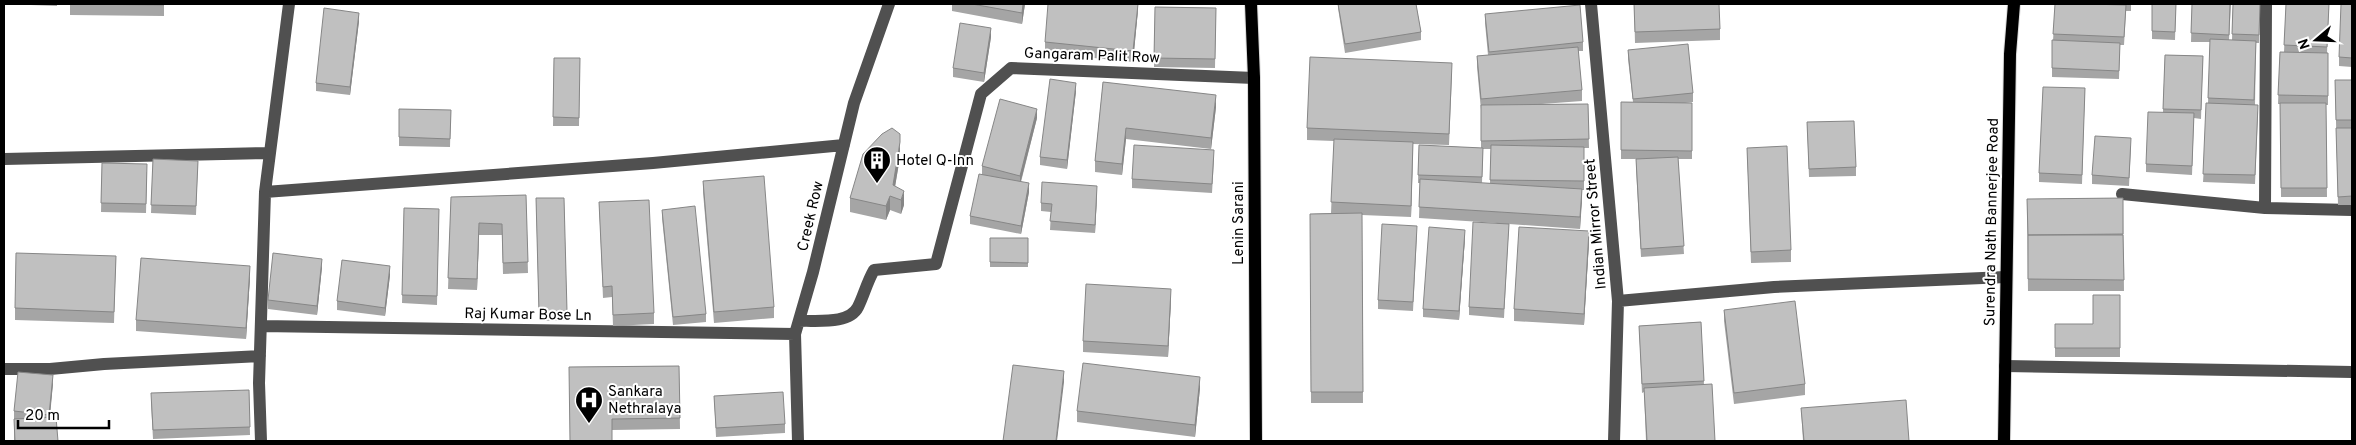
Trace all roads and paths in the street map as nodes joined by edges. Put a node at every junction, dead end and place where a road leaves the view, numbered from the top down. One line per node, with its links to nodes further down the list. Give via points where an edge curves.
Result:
1 (289, 4): 9 (street)
2 (889, 4): 8 (street, Creek Row, via 854,103)
3 (1251, 4): 7 (main road, Lenin Sarani)
4 (1591, 4): 16 (street, Indian Mirror Street)
5 (2014, 4): 15 (main road, Surendra Nath Bannerjee Road, via 2010,54)
6 (2266, 4): 13 (street)
7 (1254, 78): 17 (street, Gangaram Palit Row, via 1011,68 980,94 936,264 874,270 858,309 845,318); 26 (main road, Lenin Sarani)
8 (844, 145): 11 (street); 17 (street, Creek Row)
9 (270, 153): 10 (street); 11 (street)
10 (4, 159)
11 (265, 192): 18 (street)
12 (2122, 194): 13 (street)
13 (2264, 208): 14 (street)
14 (2352, 210)
15 (2006, 277): 16 (street, via 1774,287); 21 (main road, Surendra Nath Bannerjee Road)
16 (1618, 301): 27 (street, Indian Mirror Street)
17 (799, 321): 19 (street, Creek Row)
18 (261, 326): 19 (street, Raj Kumar Bose Ln); 20 (street)
19 (795, 334): 25 (street, Creek Row)
20 (260, 356): 22 (street, via 50,370); 24 (street)
21 (2005, 366): 23 (street); 28 (main road, Surendra Nath Bannerjee Road)
22 (4, 369)
23 (2352, 372)
24 (261, 441)
25 (798, 441)
26 (1256, 441)
27 (1614, 441)
28 (2004, 441)

